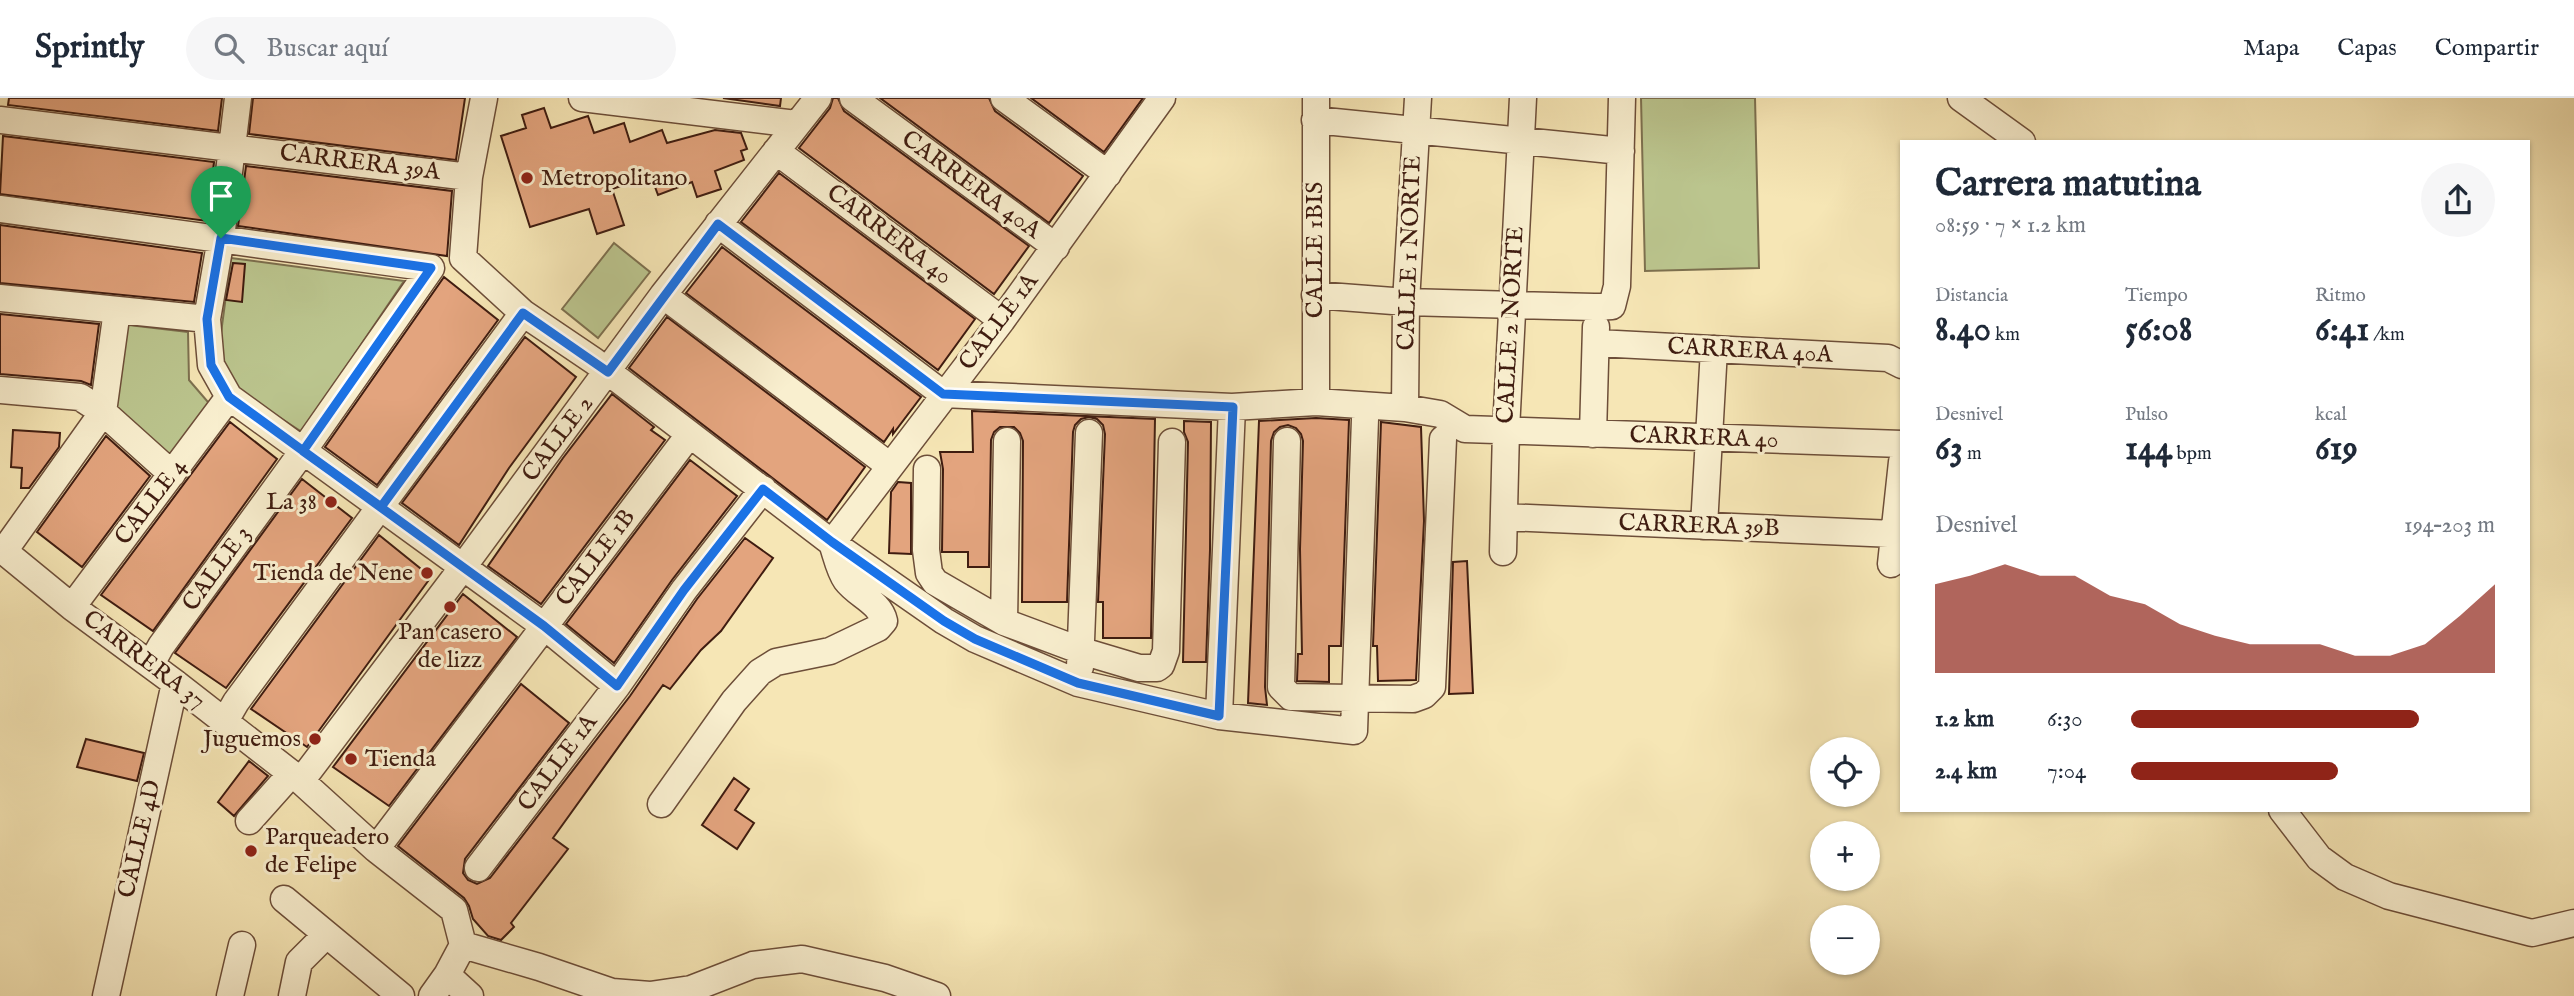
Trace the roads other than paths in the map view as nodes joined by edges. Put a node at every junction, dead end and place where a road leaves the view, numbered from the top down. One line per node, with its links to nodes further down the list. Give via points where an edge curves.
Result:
1 (238, 98): 19 (street)
2 (484, 98): 23 (street)
3 (582, 98): 12 (street)
4 (818, 98): 15 (street, CALLE 2)
5 (853, 98): 27 (street, CARRERA 40A)
6 (1004, 98): 22 (street)
7 (1162, 98): 22 (street, CALLE 1A)
8 (1418, 98): 16 (street, CALLE 1 NORTE)
9 (1523, 98): 18 (street, CALLE 2 NORTE)
10 (1622, 98): 21 (street)
11 (1961, 98): 17 (street)
12 (627, 101): 15 (street)
13 (1315, 109): 16 (street); 29 (street, CALLE 1BIS)
14 (0, 121): 19 (street, CARRERA 39A)
15 (796, 124): 20 (street, CALLE 2)
16 (1415, 130): 18 (street); 31 (street, CALLE 1 NORTE)
17 (2019, 140)
18 (1520, 141): 21 (street); 32 (street, CALLE 2 NORTE)
19 (232, 147): 23 (street, CARRERA 39A); 26 (street)
20 (776, 151): 25 (street, CALLE 2); 37 (street, CARRERA 40)
21 (1621, 152): 33 (street, via 1617,286)
22 (1108, 174): 27 (street, CALLE 1A)
23 (469, 177): 35 (street, via 463,258)
24 (0, 209): 26 (street)
25 (718, 224): 28 (street, CALLE 2); 43 (street)
26 (221, 238): 36 (street); 60 (street, CALLE 3, via 431,268)
27 (1056, 247): 37 (street, CALLE 1A)
28 (663, 295): 41 (street, CALLE 2); 61 (street)
29 (1315, 295): 31 (street); 45 (street, CALLE 1BIS)
30 (0, 298): 34 (street)
31 (1406, 302): 32 (street); 47 (street, CALLE 1 NORTE)
32 (1512, 304): 33 (street); 50 (street, CALLE 2 NORTE)
33 (1603, 307): 38 (street)
34 (117, 310): 36 (street); 48 (street)
35 (523, 313): 41 (street); 66 (street)
36 (207, 319): 44 (street, via 211,365)
37 (1002, 320): 43 (street, CALLE 1A)
38 (1597, 343): 39 (street, CARRERA 40A); 53 (street)
39 (1714, 349): 40 (street, CARRERA 40A, via 1888,358); 54 (street)
40 (1900, 364)
41 (608, 372): 52 (street); 74 (street, CALLE 2)
42 (0, 390): 48 (street, via 80,397)
43 (943, 394): 46 (street); 61 (street, CALLE 1A)
44 (229, 397): 60 (street); 63 (street, CALLE 4)
45 (1315, 402): 46 (street); 47 (street)
46 (1233, 407): 84 (street)
47 (1405, 408): 50 (street, CARRERA 40, via 1440,414 1465,429)
48 (103, 412): 63 (street); 71 (street)
49 (1365, 419): 83 (street)
50 (1506, 430): 53 (street, CARRERA 40); 67 (street, CALLE 2 NORTE)
51 (1089, 433): 78 (street)
52 (689, 435): 65 (street); 77 (street, CALLE 1B)
53 (1594, 435): 54 (street, CARRERA 40)
54 (1707, 438): 59 (street, CARRERA 40); 68 (street)
55 (1443, 439): 83 (street, via 1432,687 1413,699)
56 (1006, 440): 76 (street)
57 (1287, 441): 83 (street, via 1281,687 1291,697)
58 (1172, 442): 78 (street, via 1164,661 1148,670)
59 (1900, 444)
60 (303, 451): 66 (street); 79 (street, CALLE 3)
61 (890, 467): 70 (street, CALLE 1A)
62 (927, 469): 76 (street, via 929,573 943,587)
63 (172, 474): 75 (street, CALLE 4)
64 (1900, 480): 69 (street)
65 (763, 489): 70 (street); 82 (street, CALLE 1A)
66 (381, 507): 74 (street); 85 (street)
67 (1505, 517): 68 (street, CARRERA 39B); 72 (street, CALLE 2 NORTE)
68 (1704, 526): 69 (street, CARRERA 39B)
69 (1894, 534): 73 (street)
70 (832, 542): 81 (street, via 975,639); 87 (street, via 844,578 882,612 884,621 830,651 776,662 760,672)
71 (2, 550): 75 (street, CARRERA 37)
72 (1503, 552)
73 (1891, 564)
74 (463, 567): 77 (street); 86 (street, CALLE 2)
75 (72, 607): 79 (street, CARRERA 37)
76 (1004, 622): 78 (street)
77 (544, 626): 82 (street); 90 (street, CALLE 1B)
78 (1082, 651): 81 (street)
79 (151, 664): 80 (street, CARRERA 37)
80 (175, 683): 85 (street, CARRERA 37); 98 (street, CALLE 4D)
81 (1078, 683): 84 (street)
82 (617, 686): 91 (street, CALLE 1A)
83 (1354, 698): 84 (street, via 1354,731)
84 (1209, 714)
85 (225, 722): 86 (street, CARRERA 37)
86 (296, 777): 89 (street, CALLE 2); 90 (street, CARRERA 37)
87 (660, 804)
88 (2284, 812): 93 (street, via 2319,858 2345,877 2389,896 2532,933)
89 (249, 821)
90 (376, 849): 96 (street, CARRERA 37, via 454,910)
91 (478, 868)
92 (284, 899): 94 (street)
93 (2574, 923)
94 (326, 935): 100 (street, via 299,962); 101 (street)
95 (242, 945): 99 (street)
96 (463, 945): 97 (street); 103 (street, via 612,992 650,995 691,989 753,965 802,959 885,978)
97 (440, 986): 102 (street)
98 (106, 996)
99 (230, 996)
100 (292, 996)
101 (401, 996)
102 (470, 996)
103 (937, 996)

